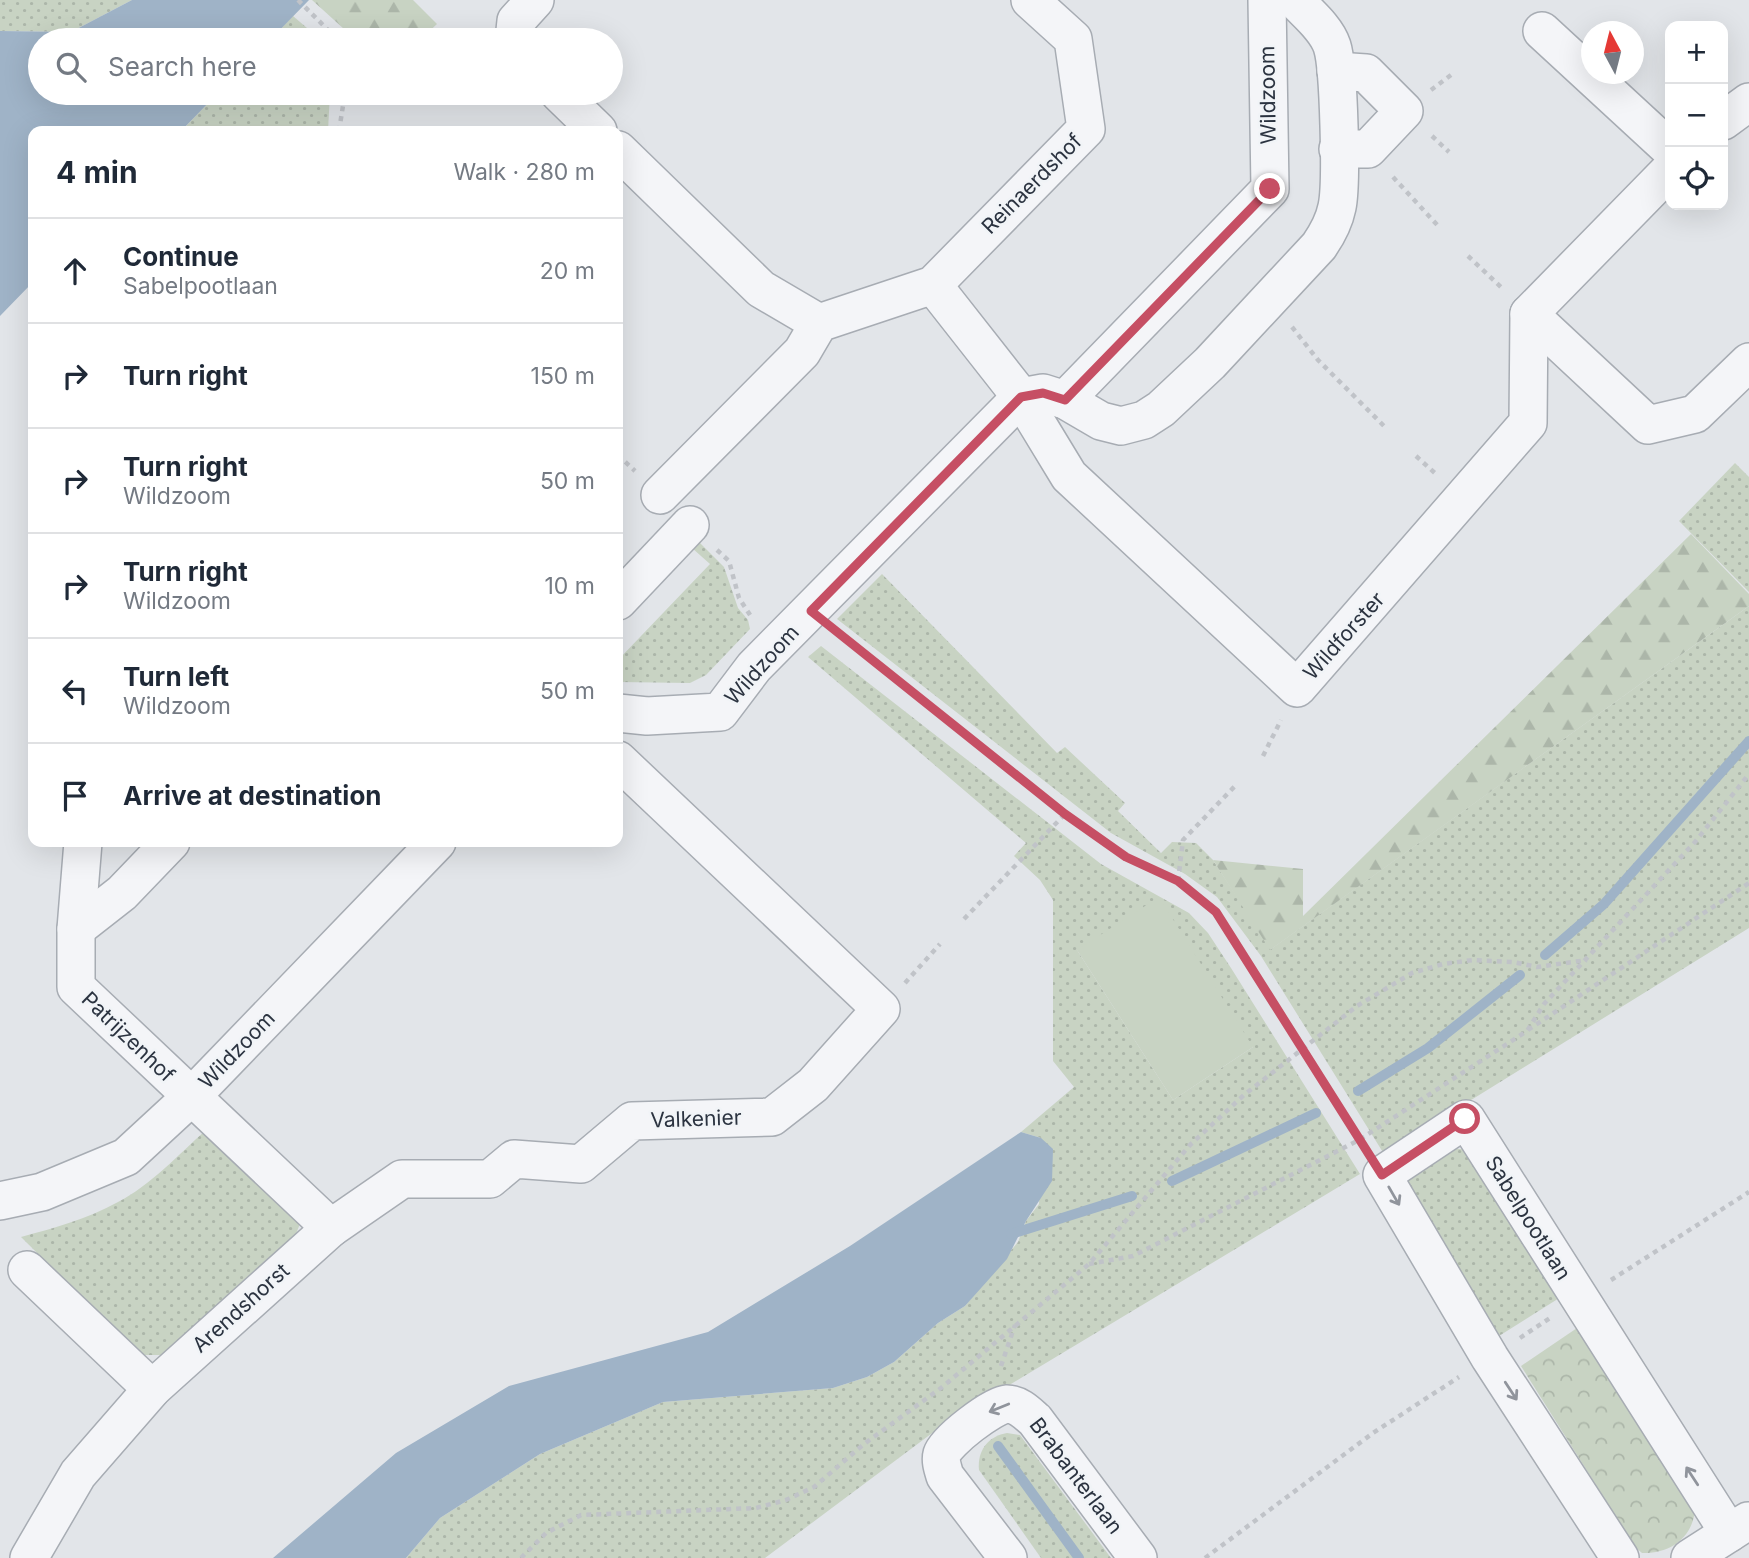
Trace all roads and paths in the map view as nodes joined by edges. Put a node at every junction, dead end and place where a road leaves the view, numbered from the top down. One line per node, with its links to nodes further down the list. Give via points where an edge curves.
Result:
1 (298, 0): 6 (path)
2 (535, 0): 7 (street)
3 (1030, 0): 22 (street, Reinaerdshof, via 1073,39 1086,129)
4 (1267, 0): 28 (street, Wildzoom, via 1270,189)
5 (1295, 0): 9 (street, via 1332,44)
6 (325, 28)
7 (515, 28)
8 (1542, 31): 16 (street)
9 (1336, 71): 17 (street); 17 (street, via 1366,73 1404,111)
10 (1749, 102): 13 (street)
11 (343, 105): 14 (path)
12 (571, 105): 15 (street)
13 (1728, 117)
14 (340, 126)
15 (593, 126)
16 (1668, 147)
17 (1353, 149): 20 (path); 28 (street, via 1331,227 1319,246 1161,409 1121,426 1101,421)
18 (623, 155): 24 (street, via 761,289)
19 (1665, 175): 23 (street)
20 (1440, 228)
21 (1468, 256): 23 (path)
22 (933, 285): 24 (street, Reinaerdshof); 27 (street)
23 (1528, 314): 26 (street, via 1647,425 1695,415); 27 (street, Wildforster, via 1528,422 1297,688 1069,476)
24 (819, 323): 30 (street, via 803,352)
25 (1318, 360): 29 (path)
26 (1749, 362)
27 (1021, 397): 28 (street, via 1043,393); 33 (street, Wildzoom)
28 (1065, 400)
29 (1387, 429)
30 (660, 495)
31 (690, 526): 32 (street)
32 (623, 596)
33 (811, 611): 34 (street, Wildzoom, via 754,667 720,712); 38 (path)
34 (623, 714)
35 (623, 765): 48 (street)
36 (1749, 774): 47 (path, via 1695,842)
37 (1236, 785): 42 (path, via 1183,840)
38 (1065, 814): 42 (path, via 1126,857); 44 (path)
39 (83, 847): 45 (street, Patrijzenhof)
40 (166, 847): 45 (street, via 122,893)
41 (432, 847): 51 (street, Wildzoom)
42 (1178, 881): 50 (path, via 1216,912)
43 (1749, 883): 49 (path)
44 (964, 919)
45 (76, 929): 51 (street, Patrijzenhof, via 76,987)
46 (940, 944): 48 (path)
47 (1587, 960): 49 (path, via 1544,1004); 50 (path, via 1537,967 1487,961 1443,964 1401,980)
48 (881, 1009): 55 (street, Valkenier, via 813,1085 772,1117 632,1121 581,1164 514,1159 490,1179 402,1179)
49 (1527, 1031): 52 (path)
50 (1304, 1046): 52 (path); 56 (path, via 1190,1144)
51 (191, 1097): 54 (street, Wildzoom, via 126,1157 42,1192); 55 (street)
52 (1359, 1140): 53 (path); 56 (path, via 1133,1256)
53 (1382, 1175): 59 (street, Sabelpootlaan, one-way to 53, via 1465,1119); 64 (street, one-way to 64, via 1490,1358)
54 (0, 1202)
55 (331, 1227): 58 (street, Arendshorst)
56 (1089, 1264): 61 (path, via 814,1487 756,1508 581,1516 546,1534)
57 (27, 1270): 58 (street)
58 (152, 1389): 60 (street, Arendshorst, via 78,1474)
59 (1739, 1527): 65 (street, Sabelpootlaan)
60 (29, 1558)
61 (521, 1558)
62 (1007, 1558): 63 (street, Brabanterlaan, one-way to 62, via 1035,1420 1009,1404 996,1406 947,1444 941,1462 945,1476)
63 (1138, 1558)
64 (1620, 1558)
65 (1690, 1558)

